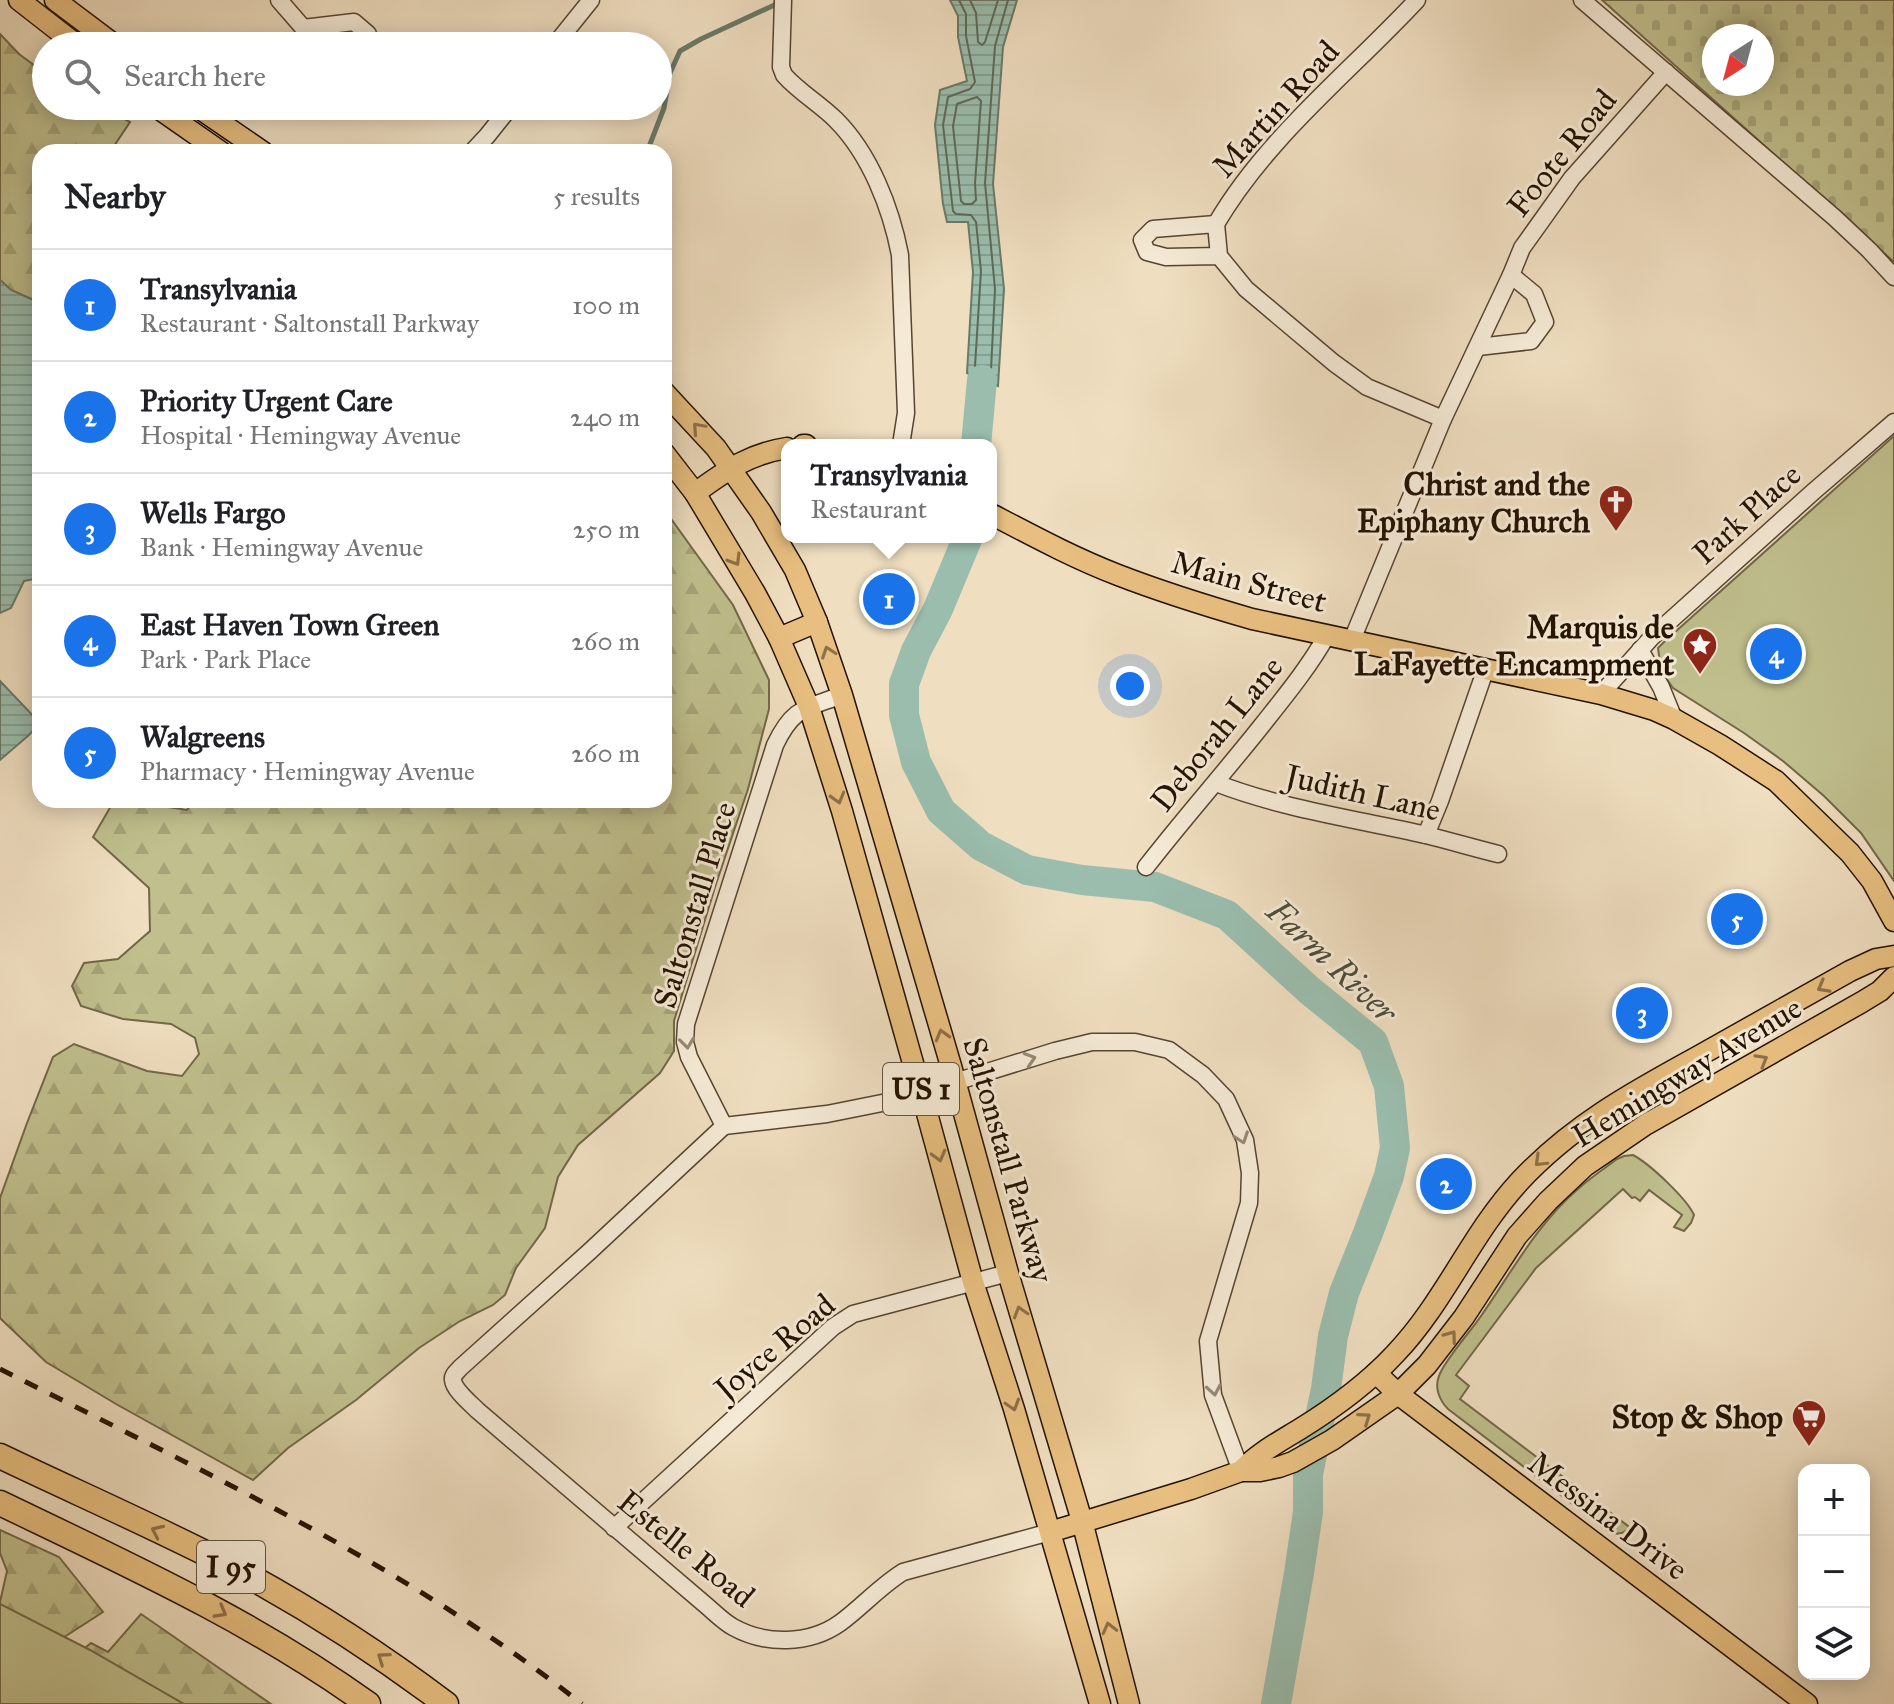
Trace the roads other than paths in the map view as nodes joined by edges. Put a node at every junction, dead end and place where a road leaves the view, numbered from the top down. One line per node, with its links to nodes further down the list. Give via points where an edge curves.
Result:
1 (19, 0): 9 (main road)
2 (55, 0): 10 (main road)
3 (279, 0): 8 (street)
4 (591, 0): 13 (street)
5 (783, 0): 29 (street, via 784,75 839,123 860,151 896,231 906,413)
6 (1417, 0): 21 (street, Martin Road, via 1275,143)
7 (1582, 0): 14 (street)
8 (303, 28): 11 (street); 12 (street, via 354,22)
9 (60, 32)
10 (97, 32)
11 (307, 32)
12 (366, 32)
13 (565, 32)
14 (1666, 72): 23 (street, Foote Road, via 1572,178 1522,248); 24 (street, via 1835,218)
15 (175, 120): 18 (main road)
16 (216, 120): 19 (main road)
17 (500, 120): 20 (street)
18 (210, 144)
19 (251, 144)
20 (480, 144)
21 (1216, 224): 22 (street, Martin Road); 22 (street, Martin Road, via 1153,229 1142,240 1147,252 1166,257)
22 (1219, 256): 27 (street, via 1246,289 1334,363 1367,387)
23 (1511, 275): 25 (street, Foote Road); 25 (street, via 1534,294 1545,322 1531,341)
24 (1894, 277)
25 (1478, 347): 27 (street, Foote Road)
26 (672, 401): 32 (main road, US 1, one-way to 26)
27 (1443, 419): 38 (street, Foote Road)
28 (1894, 422): 39 (street, Park Place)
29 (902, 439)
30 (781, 449): 32 (main road)
31 (672, 463): 33 (main road, US 1)
32 (731, 467): 33 (main road); 35 (main road, Saltonstall Parkway / US 1, via 795,570)
33 (695, 493): 37 (main road, Saltonstall Parkway / US 1, one-way to 37)
34 (998, 518): 36 (main road, Main Street, via 1163,592)
35 (817, 622): 37 (main road); 42 (main road, Saltonstall Parkway / US 1, one-way to 35)
36 (1327, 635): 38 (main road, Main Street); 45 (street, Deborah Lane)
37 (779, 638): 43 (main road, Saltonstall Parkway / US 1)
38 (1352, 640): 40 (main road, Main Street)
39 (1640, 650): 41 (street, Park Place); 44 (street)
40 (1486, 668): 41 (main road, Main Street); 46 (street)
41 (1601, 694): 44 (main road, Main Street)
42 (842, 695): 43 (street, Saltonstall Place); 52 (main road, Saltonstall Parkway / US 1, one-way to 42)
43 (809, 707): 53 (main road, Saltonstall Parkway / US 1, one-way to 53); 56 (street, Saltonstall Place, one-way to 56, via 795,714 775,745 686,1024 689,1057)
44 (1674, 719): 49 (main road, Main Street, via 1776,781 1850,853)
45 (1216, 783): 46 (street, Judith Lane, via 1339,818); 48 (street, Deborah Lane)
46 (1426, 835): 47 (street, Judith Lane)
47 (1498, 854)
48 (1146, 867)
49 (1894, 921)
50 (1894, 956): 54 (main road, Hemingway Avenue, one-way to 54, via 1850,971)
51 (1894, 977): 55 (main road, Hemingway Avenue, one-way to 51, via 1862,1002)
52 (955, 1082): 53 (street); 57 (main road, Saltonstall Parkway / US 1); 62 (street, one-way to 62, via 1092,1042 1135,1042 1169,1050 1226,1099 1245,1140 1249,1203 1208,1341 1213,1395)
53 (922, 1095): 56 (street, via 827,1114); 58 (main road, Saltonstall Parkway / US 1, one-way to 58)
54 (1624, 1098): 55 (main road); 59 (main road, Hemingway Avenue, one-way to 59, via 1567,1136 1518,1183 1409,1338)
55 (1645, 1125): 60 (main road, Hemingway Avenue, one-way to 55, via 1444,1346 1534,1216 1585,1166)
56 (724, 1126): 65 (street, Estelle Road, via 453,1375 477,1410)
57 (1008, 1273): 58 (street, Joyce Road); 64 (main road, Saltonstall Parkway / US 1, one-way to 57)
58 (973, 1282): 65 (street, Joyce Road, via 853,1314 833,1327); 66 (main road, Saltonstall Parkway / US 1, one-way to 66)
59 (1376, 1373): 60 (main road, Messina Drive); 62 (main road, Hemingway Avenue)
60 (1398, 1394): 62 (main road, Hemingway Avenue, one-way to 60, via 1293,1462); 71 (main road, Messina Drive)
61 (0, 1456): 68 (highway, I 95, one-way to 61, via 371,1649 267,1586)
62 (1241, 1471): 64 (main road, Hemingway Avenue)
63 (0, 1503): 67 (highway, I 95, one-way to 67, via 234,1619)
64 (1082, 1521): 66 (main road, Hemingway Avenue); 70 (main road, Saltonstall Parkway / US 1, one-way to 64)
65 (614, 1528): 66 (street, Estelle Road, via 732,1627 786,1641 836,1626 903,1572)
66 (1050, 1532): 69 (main road, Saltonstall Parkway / US 1)
67 (368, 1704)
68 (446, 1704)
69 (1100, 1704)
70 (1129, 1704)
71 (1807, 1704)

